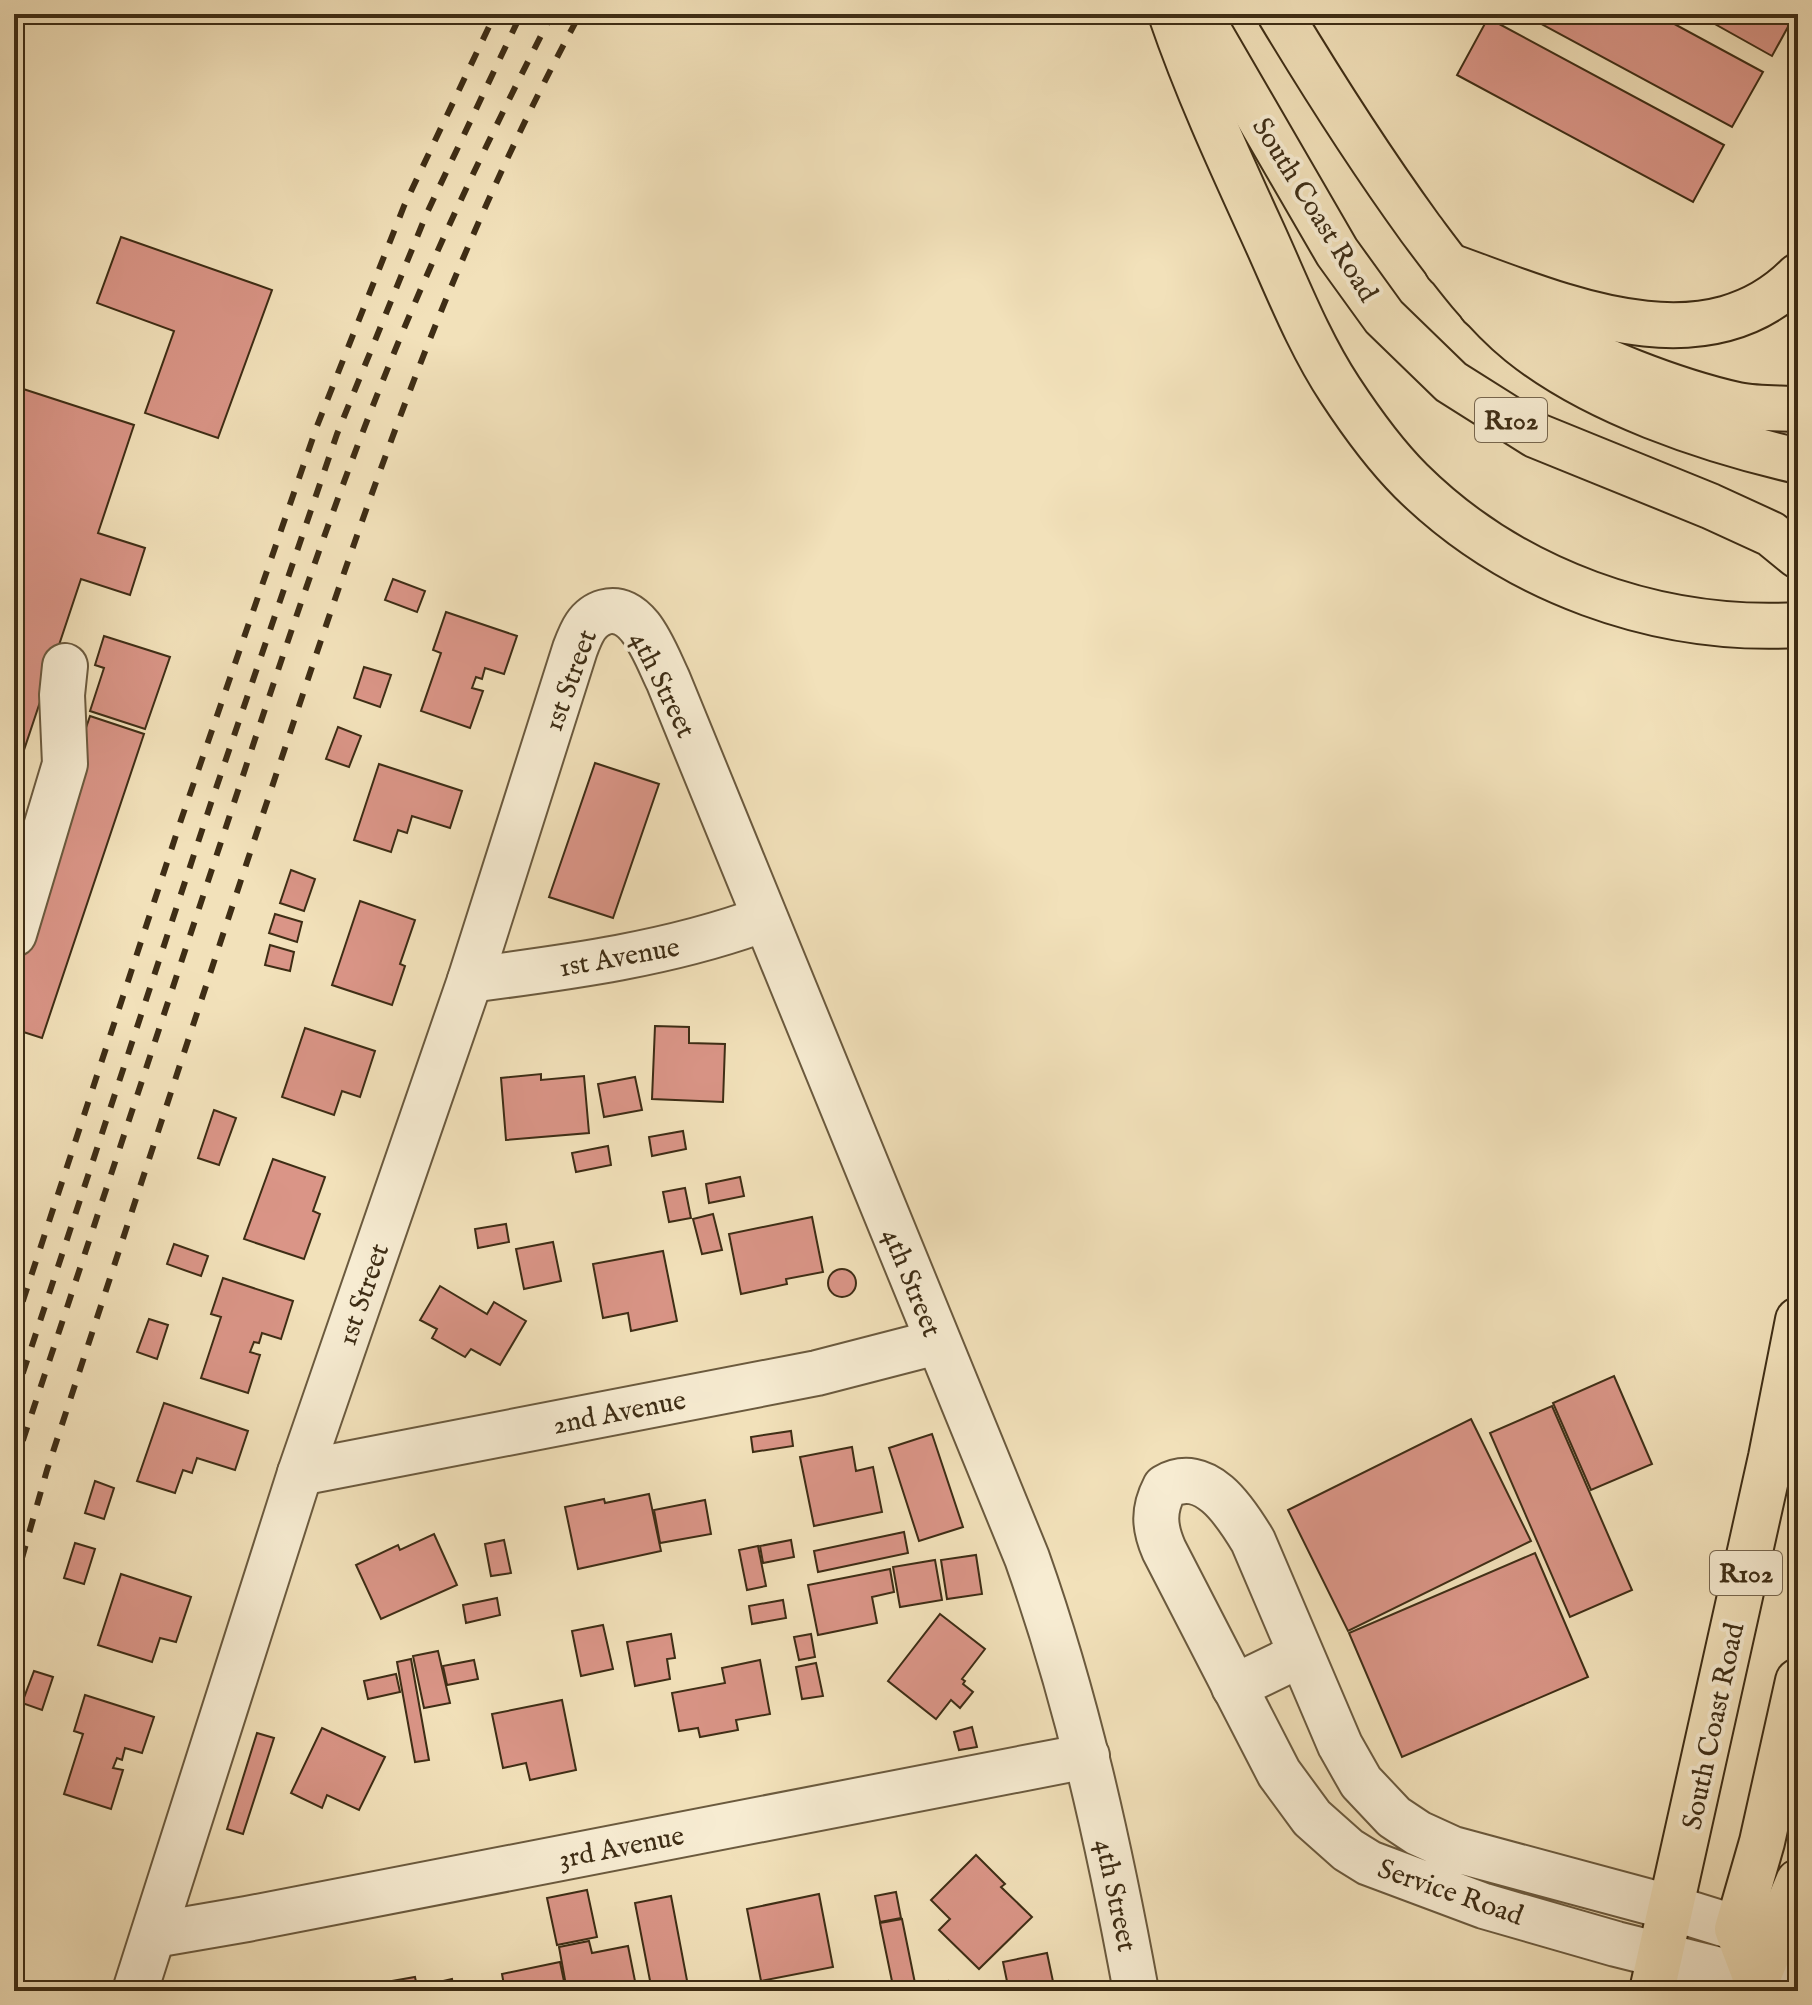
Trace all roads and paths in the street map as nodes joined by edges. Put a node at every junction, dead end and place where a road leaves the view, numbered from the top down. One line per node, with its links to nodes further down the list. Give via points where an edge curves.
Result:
1 (1171, 14): 11 (main road, via 1198,88 1310,336 1339,388 1409,478 1470,530 1540,573 1614,604 1742,626)
2 (1199, 14): 9 (main road, South Coast Road / R102, via 1337,252 1384,317 1451,382 1535,435 1722,511 1771,534)
3 (1280, 14): 4 (main road, R102)
4 (1447, 265): 5 (main road, via 1584,312 1656,325 1737,314 1774,296); 6 (main road, R102)
5 (1798, 276)
6 (1481, 306): 7 (main road, via 1685,391 1740,405); 8 (main road, R102, via 1520,343 1613,399)
7 (1798, 409)
8 (1798, 461)
9 (1798, 556)
10 (609, 611): 13 (street, 4th Street, via 632,619 649,641); 15 (street, 1st Street, via 592,618 575,649)
11 (1798, 625)
12 (65, 666): 14 (street, via 65,764)
13 (764, 919): 15 (street, 1st Avenue, via 678,946); 17 (street, 4th Street)
14 (14, 934)
15 (470, 980): 18 (street, 1st Street)
16 (1798, 1320): 24 (main road, South Coast Road / R102)
17 (937, 1342): 18 (street, 2nd Avenue, via 817,1373); 22 (street, 4th Street, via 1032,1571)
18 (300, 1473): 25 (street, 1st Street)
19 (1296, 1645): 21 (street); 21 (street, Service Road, via 1238,1516 1198,1482 1177,1481 1165,1487 1155,1524); 24 (street, Service Road, via 1354,1770 1394,1817 1453,1849)
20 (1798, 1681): 26 (main road, via 1762,1842)
21 (1234, 1687): 27 (street, Service Road, via 1279,1773 1312,1818 1348,1850 1369,1863 1484,1906 1616,1944)
22 (1087, 1756): 25 (street, 3rd Avenue); 30 (street, 4th Street)
23 (1798, 1882): 26 (main road)
24 (1672, 1908): 26 (street, Service Road); 27 (main road, South Coast Road / R102)
25 (154, 1935): 29 (street, 1st Street)
26 (1770, 1940): 28 (main road)
27 (1657, 1973): 28 (street, Service Road)
28 (1769, 1982)
29 (135, 1991)
30 (1136, 1991)

